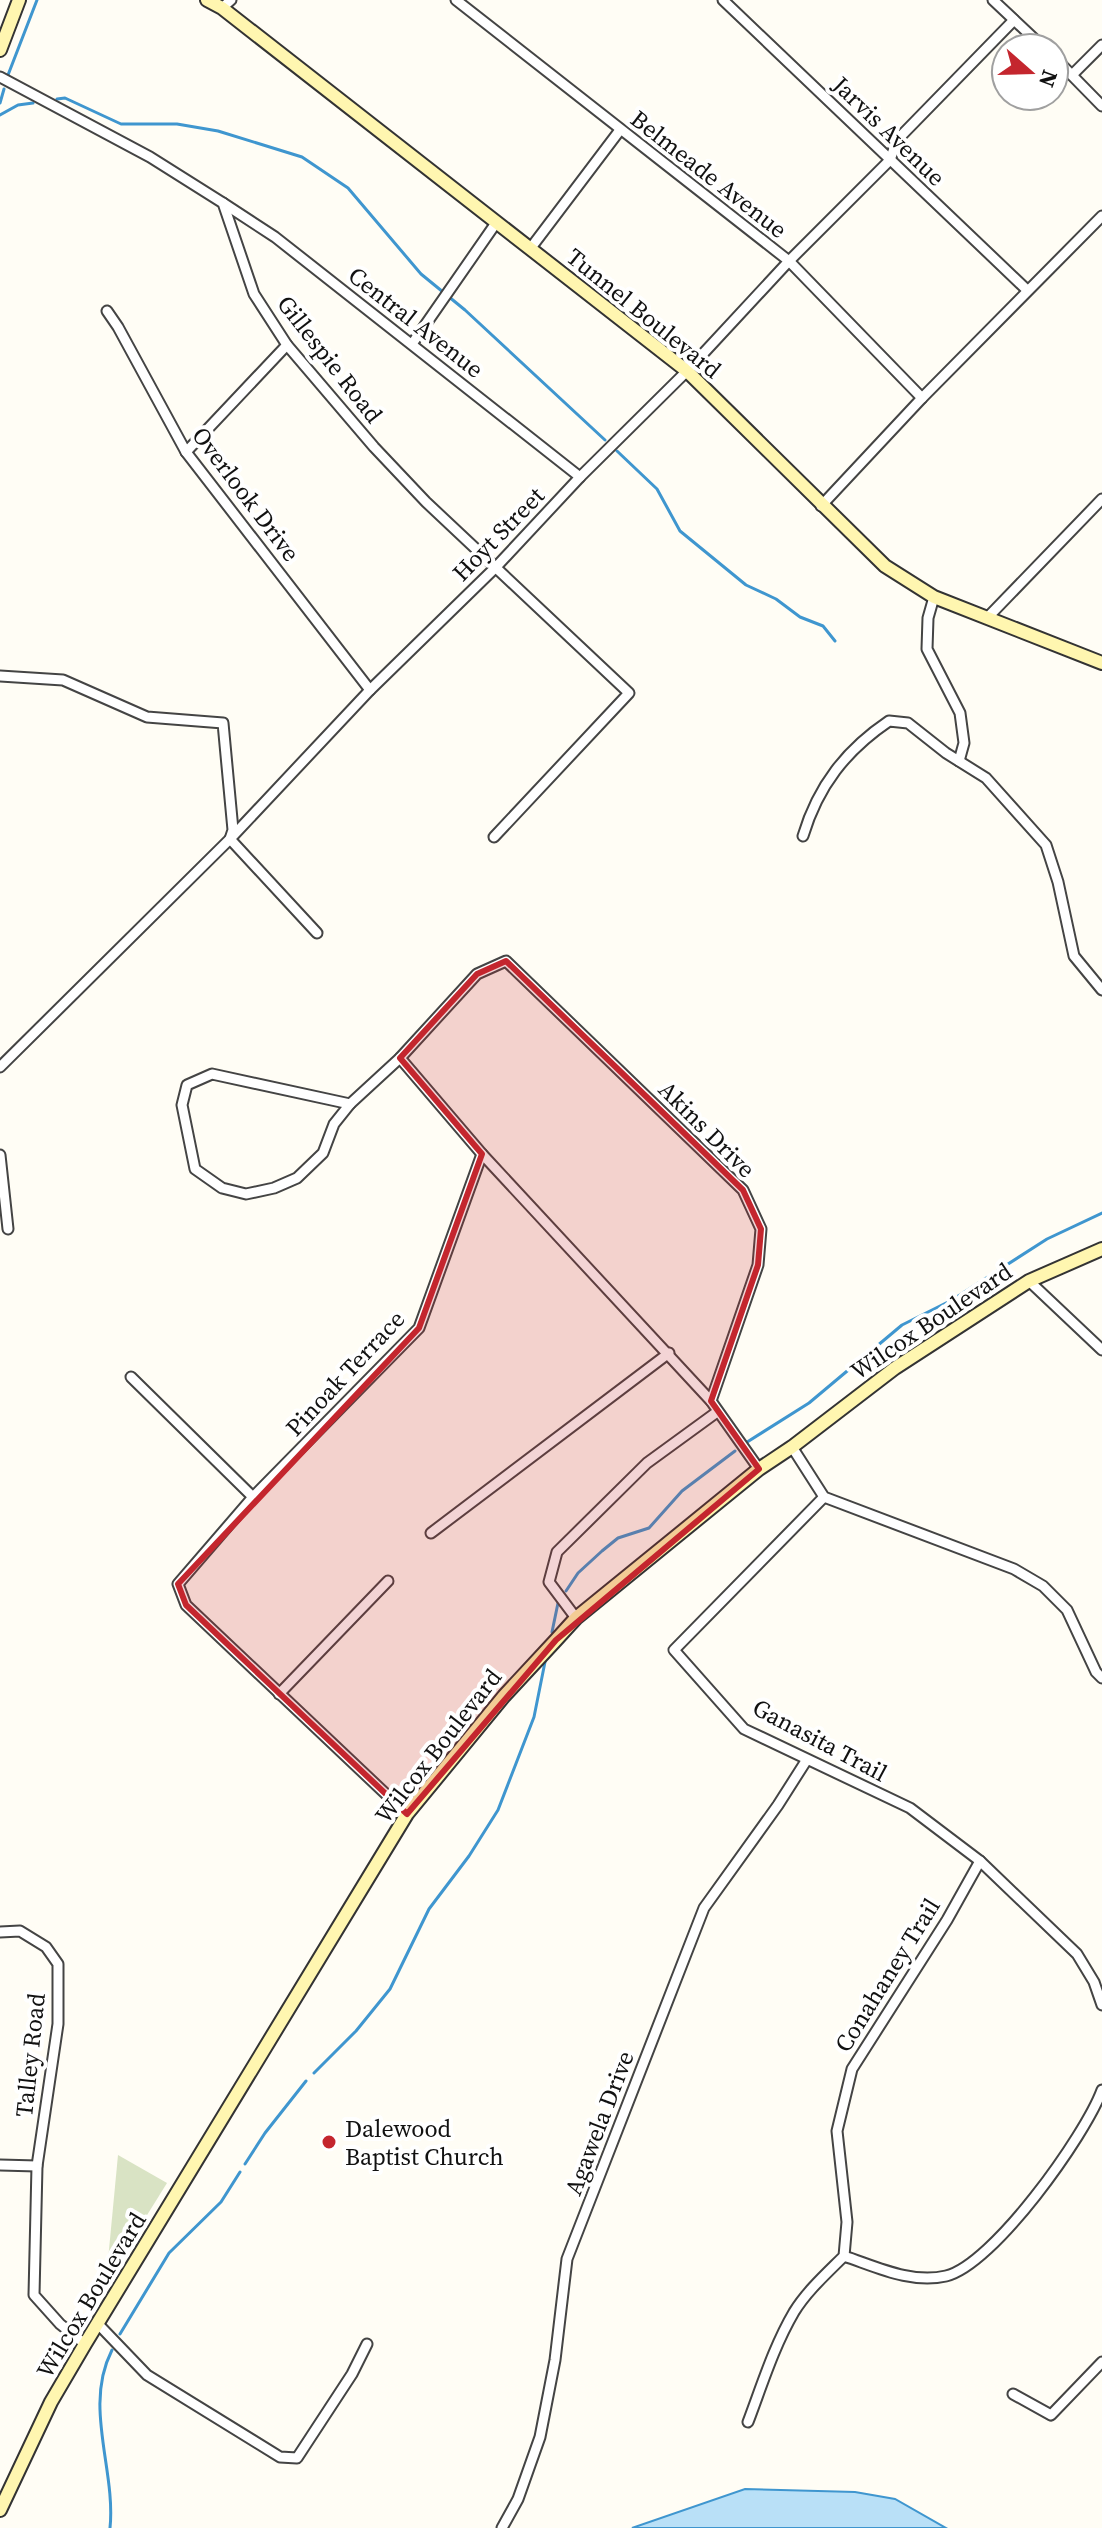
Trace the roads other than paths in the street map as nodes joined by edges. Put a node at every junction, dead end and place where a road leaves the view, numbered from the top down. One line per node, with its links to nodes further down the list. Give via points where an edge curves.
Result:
1 (19, 0): 10 (main road)
2 (207, 0): 6 (main road, Tunnel Boulevard)
3 (723, 0): 16 (street, Jarvis Avenue)
4 (993, 0): 7 (street)
5 (463, 2): 15 (street, Belmeade Avenue)
6 (227, 4): 19 (main road, Tunnel Boulevard)
7 (1014, 20): 8 (street); 16 (street, Hoyt Street, via 897,140)
8 (1027, 32)
9 (1102, 45): 12 (street)
10 (0, 50)
11 (1070, 71): 12 (street)
12 (1073, 74): 14 (street)
13 (0, 77): 17 (street, via 150,157)
14 (1102, 106)
15 (620, 130): 20 (street); 21 (street, Belmeade Avenue)
16 (890, 160): 21 (street, Hoyt Street); 22 (street, Jarvis Avenue)
17 (223, 203): 24 (street, Central Avenue); 25 (street, Gillespie Road, via 248,280)
18 (1102, 216): 22 (street)
19 (496, 223): 20 (main road, Tunnel Boulevard); 24 (street)
20 (530, 249): 26 (main road, Tunnel Boulevard)
21 (789, 261): 26 (street, Hoyt Street); 27 (street, Belmeade Avenue)
22 (1027, 290): 27 (street)
23 (107, 311): 28 (street, Overlook Drive)
24 (412, 344): 29 (street, Central Avenue)
25 (287, 345): 28 (street); 32 (street, Gillespie Road, via 374,447)
26 (687, 371): 29 (street, Hoyt Street); 31 (main road, Tunnel Boulevard)
27 (922, 398): 31 (street)
28 (186, 452): 37 (street, Overlook Drive)
29 (580, 477): 32 (street, Hoyt Street)
30 (1102, 499): 34 (street)
31 (821, 506): 33 (main road, Tunnel Boulevard, via 885,566)
32 (496, 567): 37 (street, Hoyt Street); 40 (street, Gillespie Road, via 629,693)
33 (934, 597): 34 (main road, Tunnel Boulevard); 38 (street, via 927,649 960,713 964,743)
34 (989, 616): 35 (main road, Tunnel Boulevard)
35 (1102, 663)
36 (0, 676): 41 (street, via 63,680 147,717 223,723)
37 (370, 690): 41 (street, Hoyt Street)
38 (959, 761): 39 (street, via 908,723 889,721 860,740 833,773 811,809); 43 (street, via 986,778 1046,845 1074,956)
39 (803, 836)
40 (494, 837)
41 (230, 839): 42 (street); 45 (street, Hoyt Street)
42 (317, 933)
43 (1102, 990)
44 (400, 1058): 46 (street); 47 (street); 55 (street, Akins Drive, via 477,974 506,961 743,1190 761,1229 758,1265)
45 (0, 1067)
46 (350, 1104): 46 (street, via 334,1124 323,1153 297,1178 274,1188 246,1194 222,1188 195,1169 182,1105 187,1085 212,1074)
47 (482, 1154): 53 (street); 59 (street, Pinoak Terrace, via 419,1328)
48 (0, 1155): 49 (street)
49 (8, 1229)
50 (1102, 1249): 51 (main road, Wilcox Boulevard)
51 (1029, 1281): 52 (street); 57 (main road, Wilcox Boulevard, via 895,1368)
52 (1102, 1350)
53 (669, 1353): 55 (street); 61 (street)
54 (131, 1377): 59 (street)
55 (711, 1401): 56 (street)
56 (717, 1412): 58 (street); 63 (street, via 647,1463 557,1552 549,1582)
57 (792, 1447): 58 (main road, Wilcox Boulevard); 60 (street)
58 (759, 1469): 63 (main road, Wilcox Boulevard)
59 (253, 1497): 65 (street, Pinoak Terrace, via 178,1584 186,1605)
60 (824, 1497): 64 (street, via 1014,1569 1043,1586 1067,1610); 66 (street, Ganasita Trail, via 674,1650 744,1729)
61 (431, 1533)
62 (388, 1581): 65 (street)
63 (576, 1618): 67 (main road, Wilcox Boulevard)
64 (1102, 1678)
65 (279, 1694): 67 (street)
66 (806, 1761): 68 (street, Ganasita Trail, via 910,1808); 82 (street, Agawela Drive, via 698,1922 567,2259 540,2437)
67 (407, 1814): 75 (main road, Wilcox Boulevard)
68 (980, 1861): 70 (street, Ganasita Trail, via 1077,1954); 74 (street, Conahaney Trail, via 852,2069 837,2131 847,2222)
69 (0, 1932): 73 (street, Talley Road, via 20,1931 46,1947 58,1964 58,2024)
70 (1102, 2005)
71 (1102, 2090): 74 (street, via 1094,2113 1044,2186 964,2270 912,2279)
72 (0, 2165): 73 (street)
73 (37, 2166): 76 (street, Talley Road, via 34,2295)
74 (844, 2256): 80 (street, via 795,2310)
75 (99, 2325): 76 (main road, Wilcox Boulevard); 77 (street, via 147,2375 280,2457 297,2458)
76 (85, 2344): 81 (main road, Wilcox Boulevard)
77 (367, 2344)
78 (1102, 2362): 79 (street, via 1051,2415)
79 (1013, 2394)
80 (748, 2422)
81 (0, 2510)
82 (502, 2528)

